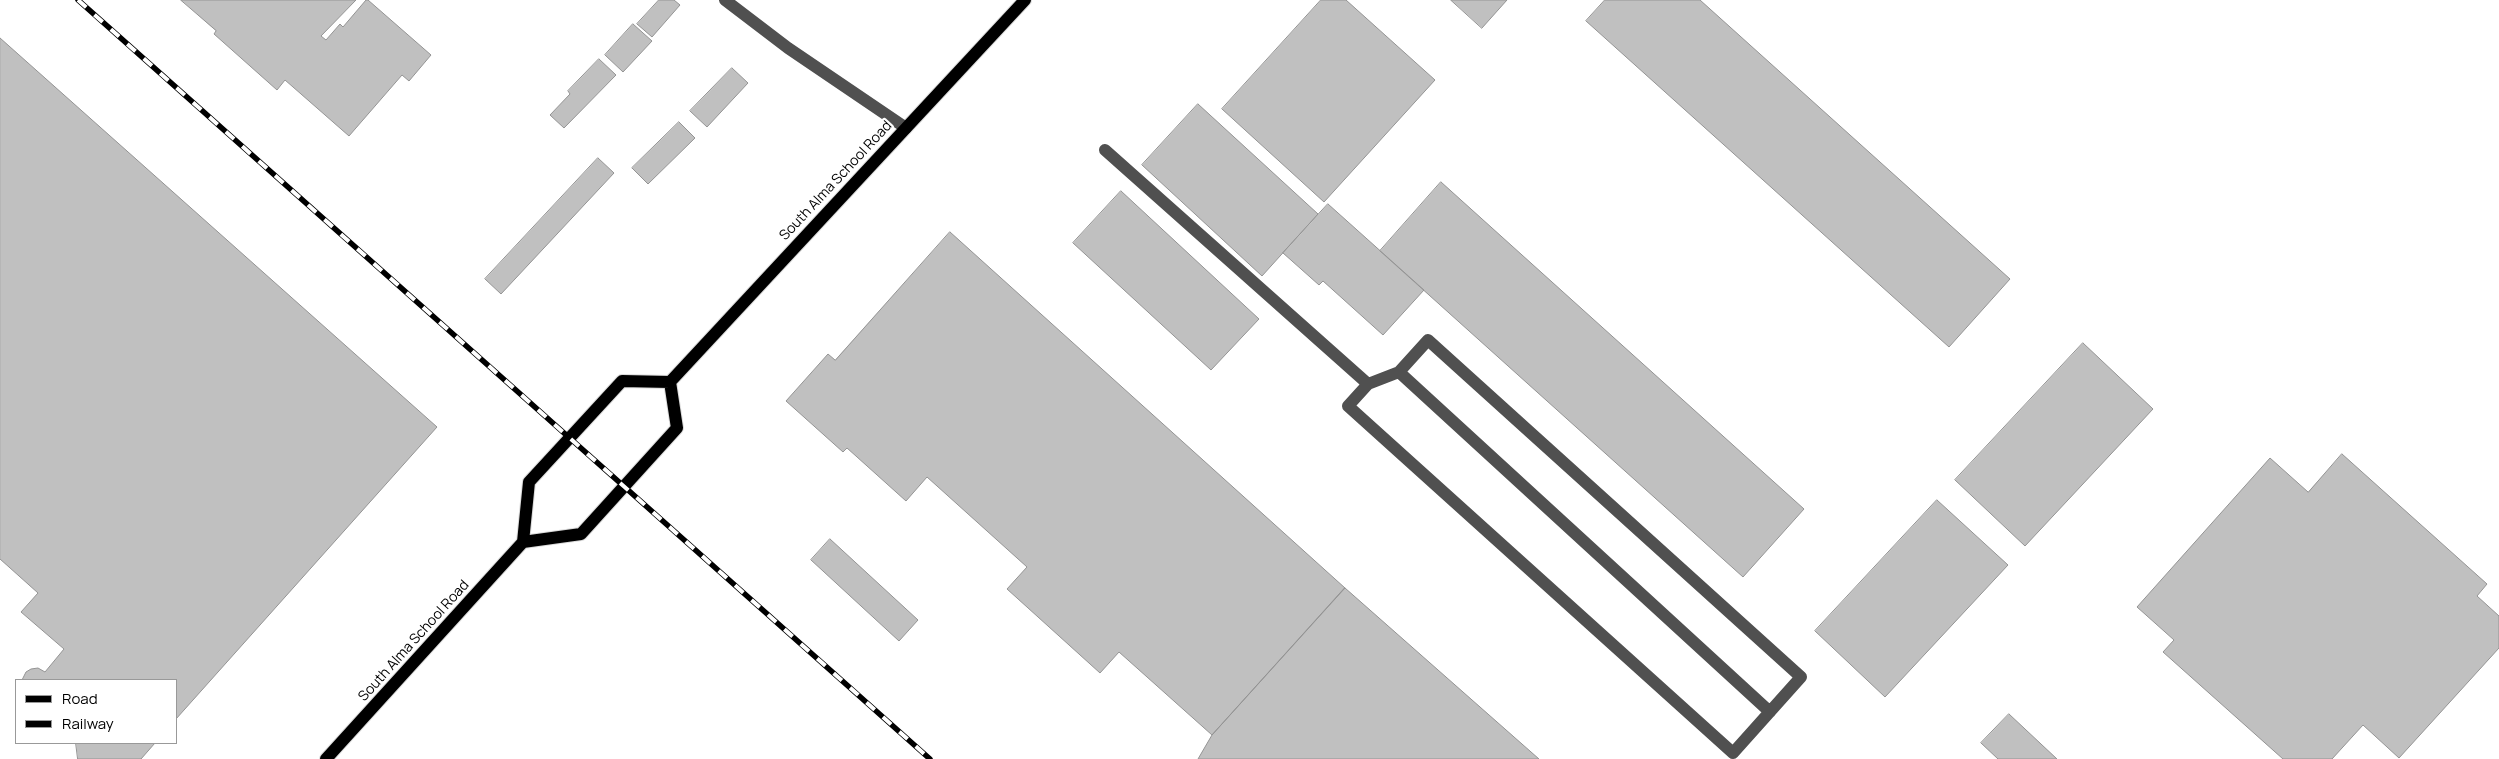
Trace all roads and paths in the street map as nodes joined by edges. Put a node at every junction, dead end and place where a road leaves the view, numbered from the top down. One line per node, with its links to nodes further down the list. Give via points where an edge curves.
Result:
1 (725, 0): 3 (lane, via 788,48)
2 (1025, 0): 3 (main road, South Alma School Road)
3 (906, 128): 6 (main road, South Alma School Road)
4 (1105, 150): 7 (lane)
5 (1399, 372): 7 (lane); 9 (lane); 9 (lane, via 1428,340 1801,677)
6 (670, 382): 8 (main road, via 622,381 530,482); 8 (main road, via 677,428 581,534)
7 (1368, 384): 9 (lane, via 1348,406 1732,753)
8 (523, 542): 10 (main road, South Alma School Road)
9 (1770, 712)
10 (326, 759)

